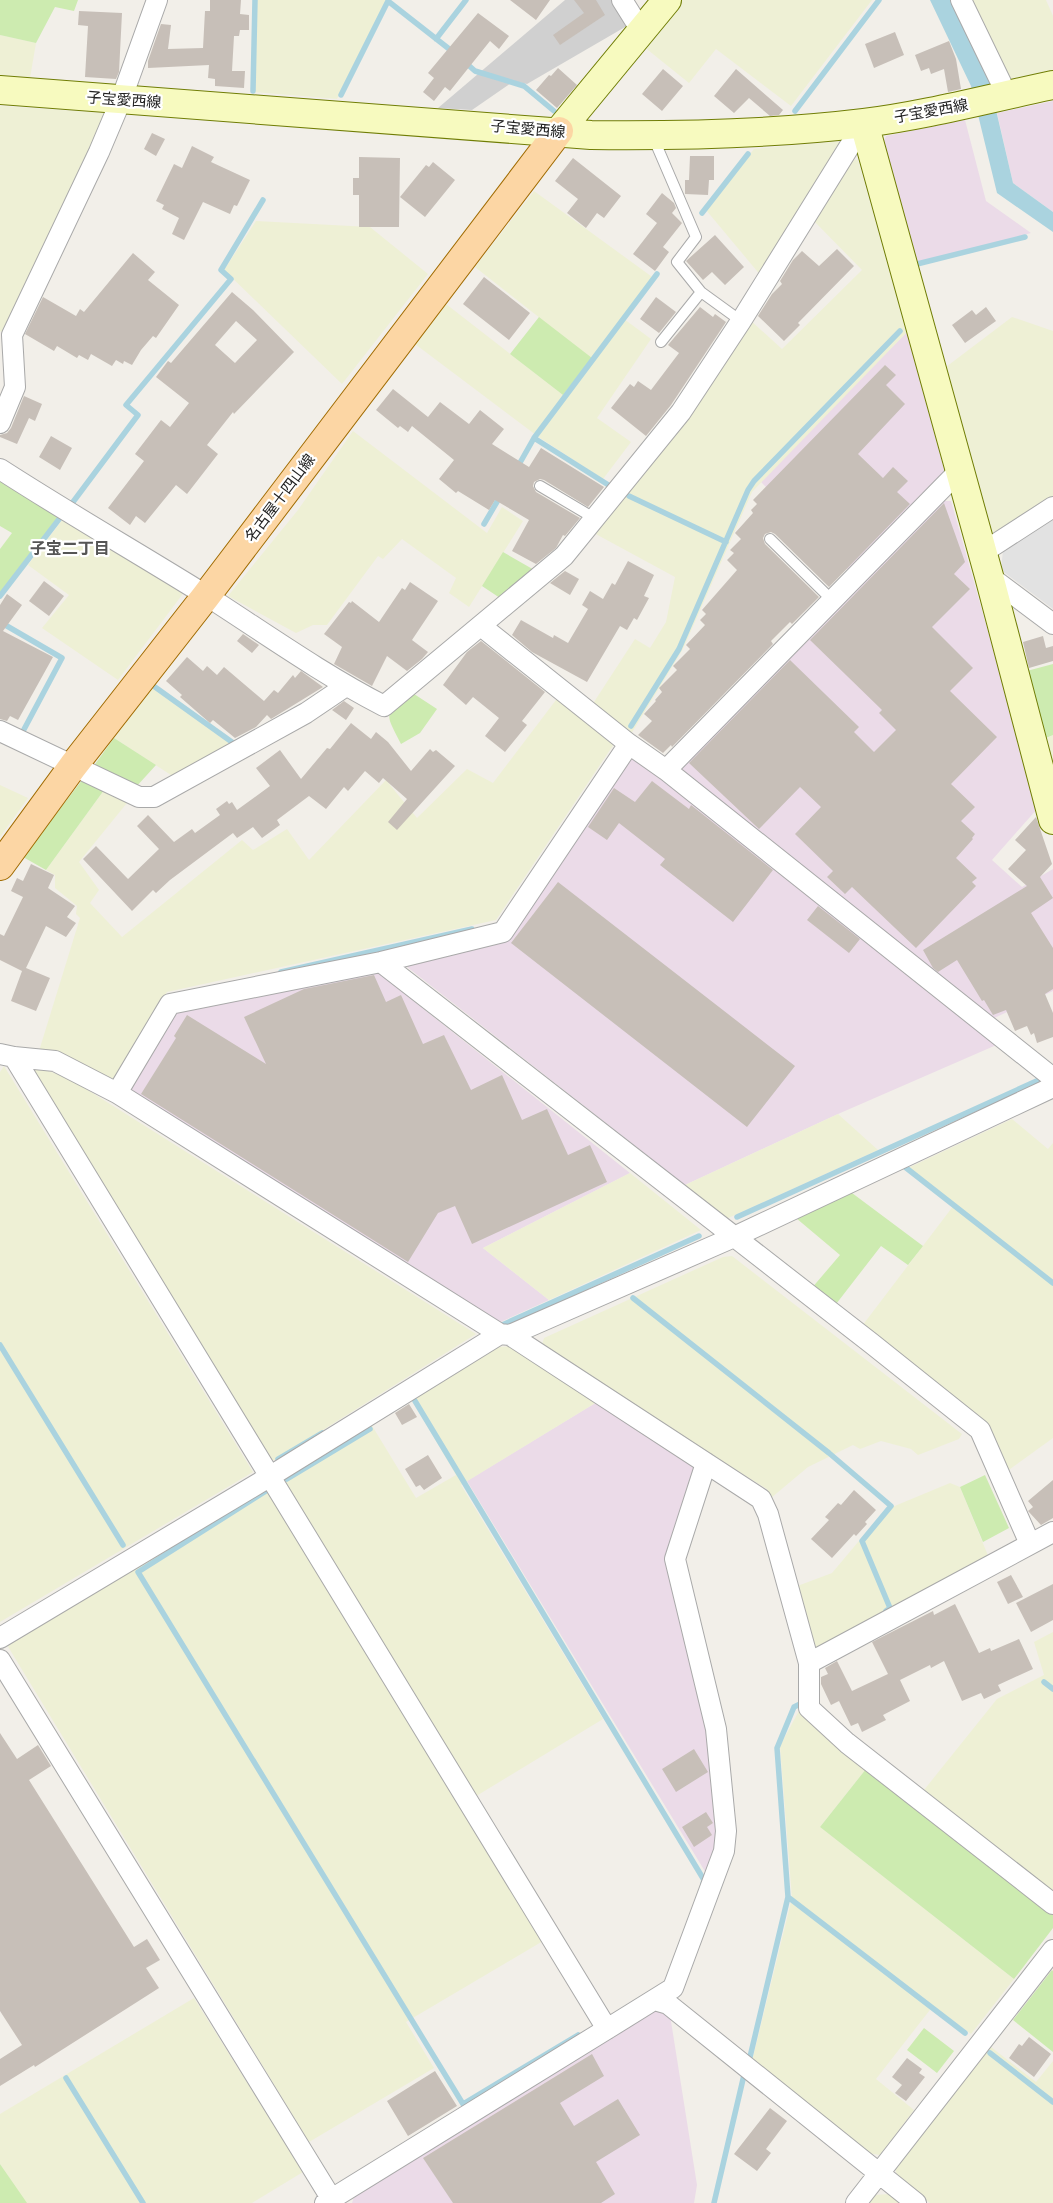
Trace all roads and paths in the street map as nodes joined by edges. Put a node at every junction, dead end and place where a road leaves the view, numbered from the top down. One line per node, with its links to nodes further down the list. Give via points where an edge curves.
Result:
1 (157, 0): 9 (street)
2 (622, 0): 5 (street)
3 (667, 0): 5 (main road)
4 (961, 0): 8 (street)
5 (642, 32): 11 (main road)
6 (1053, 85): 8 (main road, 子宝愛西線)
7 (0, 90): 9 (main road, 子宝愛西線)
8 (1007, 95): 10 (main road, 子宝愛西線)
9 (121, 100): 11 (main road, 子宝愛西線); 16 (street, via 12,335 15,387)
10 (864, 123): 12 (main road, 子宝愛西線); 14 (street); 18 (main road)
11 (559, 131): 12 (main road, 子宝愛西線); 24 (main road, 名古屋十四山線)
12 (652, 136): 13 (lane, via 696,237 677,262)
13 (701, 292): 14 (lane); 15 (lane)
14 (741, 321): 21 (street, via 681,412)
15 (660, 342)
16 (0, 423)
17 (0, 469): 24 (street)
18 (959, 471): 23 (main road); 25 (street)
19 (540, 486): 21 (lane)
20 (1053, 507): 23 (street)
21 (594, 518): 27 (street, via 564,556)
22 (770, 540): 25 (lane)
23 (986, 564): 26 (street); 33 (main road)
24 (206, 596): 28 (street); 31 (main road, 名古屋十四山線)
25 (832, 600): 32 (street)
26 (1053, 624)
27 (481, 626): 28 (street, via 384,706); 30 (street)
28 (346, 686): 31 (street, via 306,713 154,797 140,797)
29 (0, 731): 31 (street)
30 (629, 744): 32 (street); 35 (street, via 503,932)
31 (73, 766): 34 (main road, 名古屋十四山線)
32 (666, 770): 37 (street)
33 (1053, 820)
34 (0, 866)
35 (381, 962): 39 (street, via 170,1004); 40 (street)
36 (7, 1056): 39 (street, via 55,1061); 43 (street)
37 (1053, 1078)
38 (1053, 1087): 40 (street)
39 (117, 1093): 41 (street)
40 (734, 1237): 41 (street); 45 (street, via 980,1430)
41 (505, 1334): 42 (street); 43 (street)
42 (706, 1463): 48 (street, via 761,1499 768,1514); 51 (street, via 675,1559 716,1729 726,1831 724,1851 673,1988)
43 (269, 1477): 46 (street); 52 (street)
44 (1053, 1532): 45 (street)
45 (1030, 1544): 48 (street)
46 (0, 1638)
47 (0, 1660): 54 (street)
48 (809, 1663): 49 (street, via 809,1708 847,1743)
49 (1053, 1904)
50 (1053, 1950): 53 (street)
51 (654, 2000): 52 (street); 53 (street, via 668,2004)
52 (607, 2029): 54 (street)
53 (878, 2174): 55 (street); 56 (street)
54 (330, 2202)
55 (856, 2203)
56 (916, 2203)

